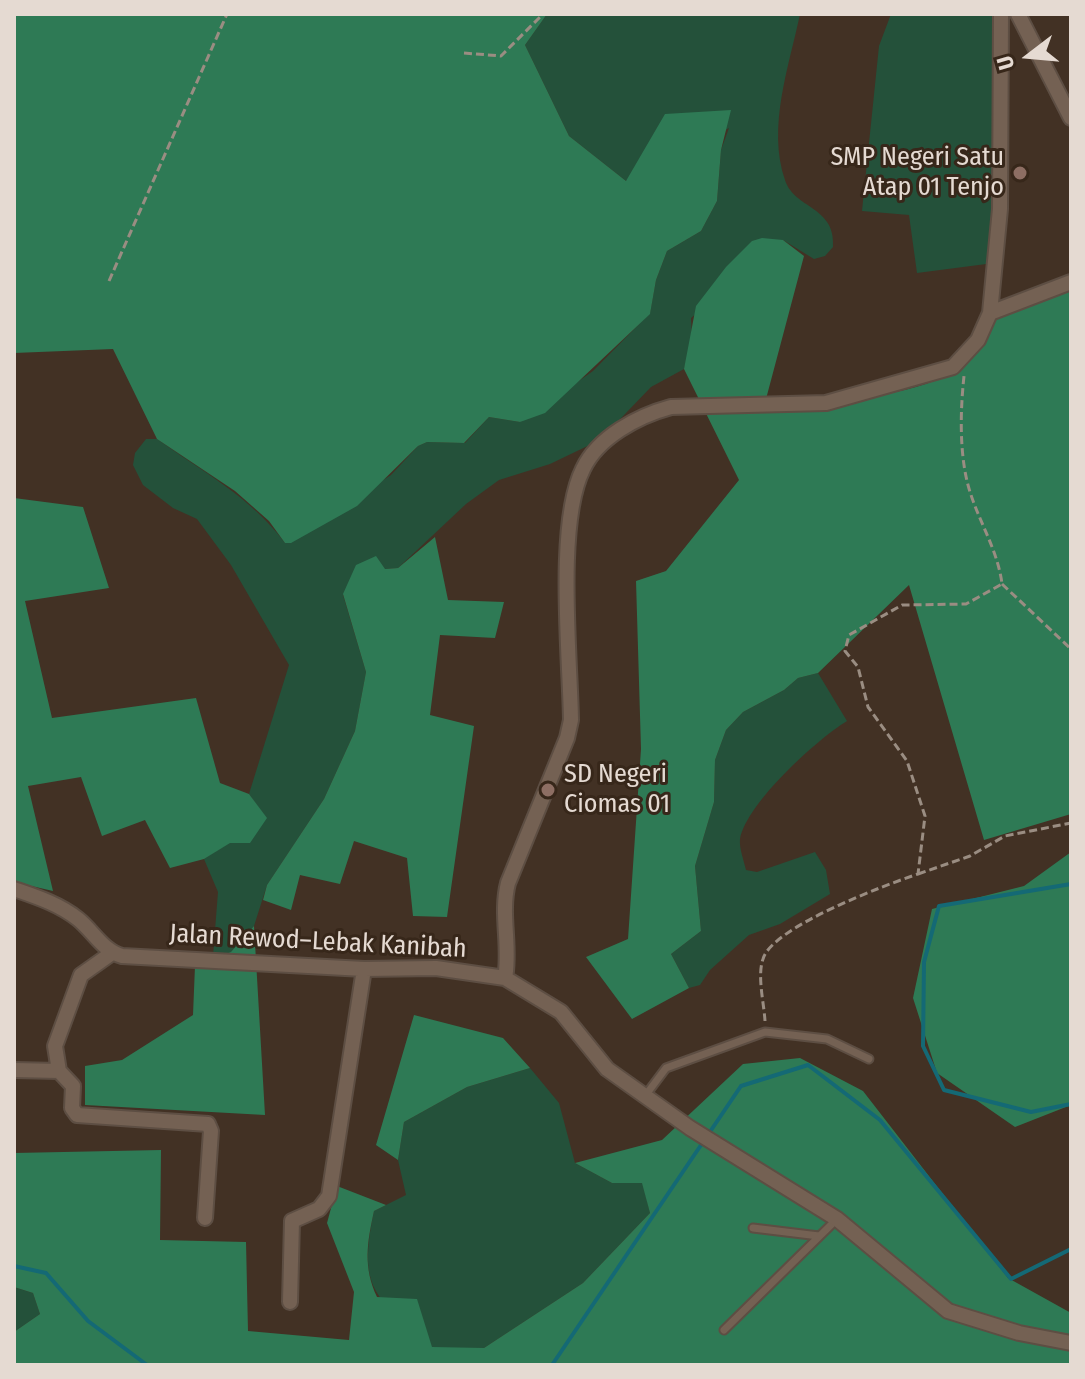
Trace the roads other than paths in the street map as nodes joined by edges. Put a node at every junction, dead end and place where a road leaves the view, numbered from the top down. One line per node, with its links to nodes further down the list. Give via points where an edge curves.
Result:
1 (1001, 14): 5 (street, via 1000,209)
2 (1018, 14): 3 (street)
3 (1071, 118)
4 (1071, 282): 5 (street)
5 (990, 313): 9 (street, via 978,340 953,367 826,403 671,407 648,414 603,443 583,469 568,541 571,720 504,897)
6 (14, 889): 7 (street, via 55,903)
7 (112, 953): 8 (street, Jalan Rewod–Lebak Kanibah); 12 (street, via 81,975 55,1046)
8 (364, 969): 9 (street, Jalan Rewod–Lebak Kanibah, via 436,968); 18 (street, via 329,1196 319,1209 292,1221)
9 (505, 978): 13 (street, via 561,1012 607,1069)
10 (869, 1059): 13 (lane, via 827,1039 765,1032 666,1068)
11 (14, 1070): 12 (street)
12 (59, 1071): 14 (street, via 73,1086 77,1115 208,1124)
13 (645, 1096): 15 (street)
14 (205, 1218)
15 (837, 1219): 17 (lane); 20 (street, via 948,1311)
16 (753, 1228): 17 (lane)
17 (819, 1236): 19 (lane)
18 (290, 1302)
19 (724, 1330)
20 (1071, 1343)

